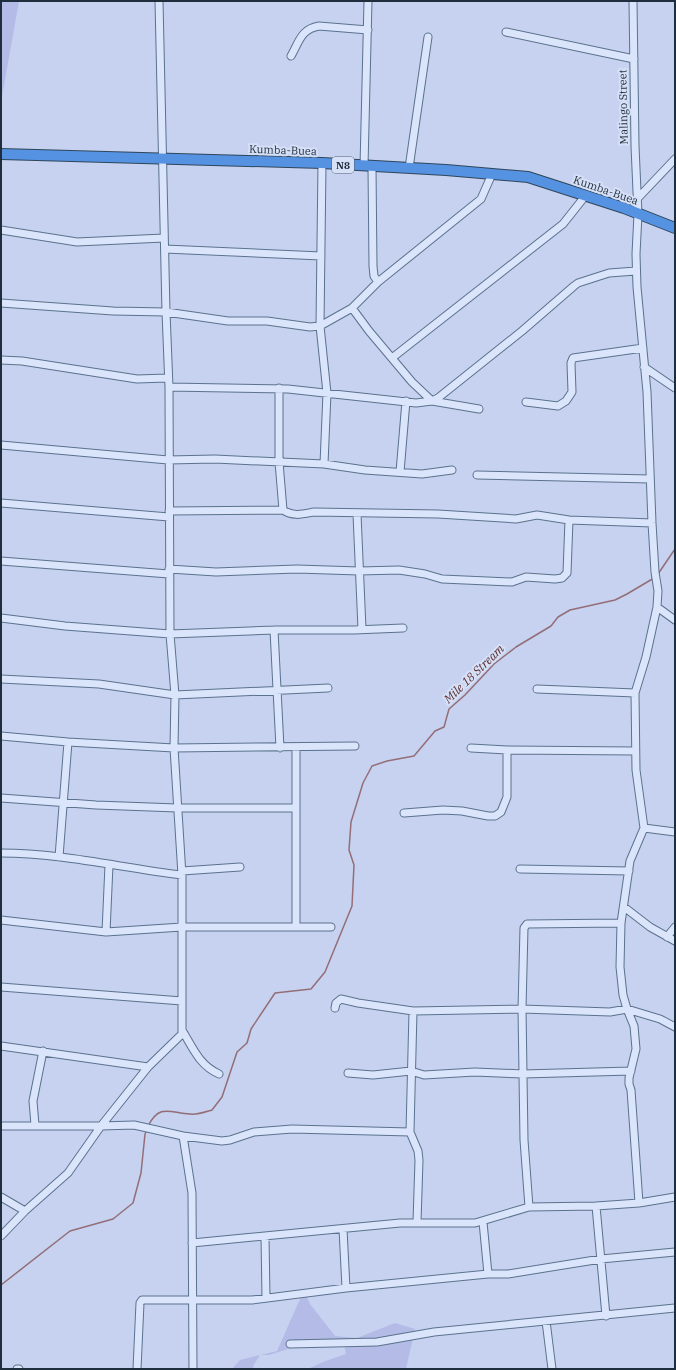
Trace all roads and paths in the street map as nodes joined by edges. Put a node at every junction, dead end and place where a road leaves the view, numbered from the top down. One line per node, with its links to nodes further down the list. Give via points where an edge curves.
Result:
1 (159, 1): 11 (street)
2 (368, 1): 4 (street)
3 (633, 1): 8 (street, Malingo Street)
4 (368, 30): 7 (street, via 319,26 311,28 302,34); 13 (street)
5 (506, 32): 8 (street)
6 (428, 37): 14 (street)
7 (292, 56)
8 (634, 59): 17 (street, Malingo Street)
9 (1, 154): 11 (highway, Kumba-Buea / N8)
10 (675, 159): 17 (street)
11 (163, 160): 12 (highway, Kumba-Buea / N8); 21 (street)
12 (322, 163): 13 (highway, Kumba-Buea / N8); 23 (street)
13 (368, 167): 14 (highway, Kumba-Buea / N8); 25 (street, via 373,266 374,276)
14 (409, 168): 15 (highway, Kumba-Buea / N8)
15 (492, 174): 16 (highway, Kumba-Buea / N8, via 534,178); 25 (street, via 481,199)
16 (586, 195): 18 (highway, Kumba-Buea / N8); 31 (street, via 563,224)
17 (637, 198): 18 (street, Malingo Street)
18 (638, 214): 19 (highway, Kumba-Buea / N8); 24 (street, Malingo Street)
19 (675, 228)
20 (1, 230): 21 (street, via 77,242)
21 (164, 238): 22 (street)
22 (164, 249): 23 (street); 28 (street)
23 (321, 256): 29 (street)
24 (636, 271): 30 (street, Malingo Street); 40 (street, via 610,273 578,283 464,378)
25 (378, 282): 27 (street)
26 (1, 303): 28 (street)
27 (352, 308): 29 (street); 31 (street)
28 (166, 312): 29 (street, via 228,321 267,321 310,328); 34 (street)
29 (320, 326): 38 (street)
30 (642, 348): 33 (street, Malingo Street); 41 (street, via 573,358 572,392 566,401 558,406)
31 (392, 358): 40 (street)
32 (1, 360): 34 (street, via 137,379)
33 (644, 367): 37 (street); 50 (street, Malingo Street)
34 (168, 378): 35 (street)
35 (169, 387): 36 (street); 44 (street)
36 (279, 388): 38 (street); 45 (street)
37 (675, 388)
38 (327, 393): 39 (street); 46 (street)
39 (406, 401): 40 (street); 48 (street)
40 (432, 401): 42 (street)
41 (526, 402)
42 (479, 409)
43 (1, 445): 44 (street)
44 (168, 460): 45 (street); 53 (street)
45 (279, 462): 46 (street); 52 (street)
46 (324, 464): 48 (street)
47 (452, 470): 48 (street, via 422,474)
48 (400, 472)
49 (477, 475): 50 (street)
50 (650, 479): 56 (street, Malingo Street)
51 (1, 503): 53 (street)
52 (283, 510): 53 (street); 54 (street, via 297,515 314,512)
53 (169, 514): 58 (street)
54 (357, 514): 55 (street, via 438,514 516,519 537,515); 59 (street)
55 (569, 520): 56 (street); 59 (street, via 567,573 562,578 526,577 512,582 442,579 399,570)
56 (652, 523): 60 (street, Malingo Street)
57 (1, 561): 58 (street)
58 (169, 571): 59 (street); 66 (street)
59 (359, 571): 64 (street)
60 (657, 607): 62 (street); 71 (street, Malingo Street)
61 (1, 618): 66 (street)
62 (675, 620)
63 (403, 628): 64 (street)
64 (362, 629): 65 (street)
65 (274, 630): 66 (street); 70 (street)
66 (170, 634): 72 (street)
67 (1, 679): 72 (street, via 99,684)
68 (328, 688): 70 (street)
69 (537, 688): 71 (street)
70 (278, 691): 72 (street); 77 (street)
71 (635, 692): 81 (street, Malingo Street)
72 (175, 695): 76 (street)
73 (1, 736): 74 (street)
74 (68, 742): 76 (street); 83 (street)
75 (355, 746): 78 (street)
76 (174, 748): 77 (street); 84 (street)
77 (280, 748): 78 (street)
78 (296, 748): 85 (street)
79 (471, 748): 80 (street)
80 (508, 750): 81 (street); 86 (street, via 507,797 501,812 495,816 443,810)
81 (636, 751): 87 (street, Malingo Street, via 636,774)
82 (1, 798): 83 (street)
83 (64, 803): 84 (street); 90 (street)
84 (177, 808): 85 (street); 95 (street)
85 (296, 808): 101 (street)
86 (404, 813)
87 (644, 828): 88 (street); 94 (street)
88 (675, 832)
89 (1, 853): 90 (street)
90 (59, 857): 91 (street)
91 (108, 865): 95 (street); 103 (street)
92 (240, 867): 95 (street)
93 (520, 869): 94 (street)
94 (629, 871): 96 (street)
95 (182, 873): 100 (street)
96 (624, 906): 98 (street); 104 (street)
97 (1, 920): 103 (street)
98 (621, 923): 109 (street, via 527,924 524,928); 110 (street, via 620,967)
99 (675, 926): 104 (street)
100 (182, 927): 101 (street); 103 (street); 107 (street)
101 (296, 927): 102 (street)
102 (331, 927)
103 (106, 932)
104 (667, 937): 105 (street)
105 (675, 941)
106 (1, 987): 107 (street)
107 (182, 1001): 113 (street)
108 (334, 1008): 111 (street, via 341,999)
109 (522, 1009): 110 (street, via 610,1012); 111 (street); 121 (street)
110 (627, 1009): 112 (street, via 660,1019); 117 (street, via 634,1026 636,1049)
111 (413, 1011): 118 (street)
112 (675, 1027)
113 (182, 1030): 116 (street, via 181,1036); 120 (street, via 202,1063 209,1070)
114 (1, 1046): 115 (street)
115 (43, 1051): 116 (street); 122 (street, via 33,1101)
116 (148, 1068): 124 (street)
117 (632, 1071): 121 (street); 129 (street, via 629,1084)
118 (411, 1072): 119 (street, via 372,1075); 121 (street, via 424,1075 474,1072); 125 (street)
119 (348, 1073)
120 (219, 1074)
121 (523, 1074): 131 (street)
122 (35, 1125): 123 (street); 124 (street)
123 (1, 1126)
124 (101, 1126): 126 (street, via 140,1125); 132 (street, via 68,1173)
125 (410, 1132): 126 (street, via 292,1129 254,1132 222,1141); 133 (street, via 419,1160)
126 (183, 1136): 138 (street, via 192,1192)
127 (1, 1197): 132 (street)
128 (675, 1197): 129 (street)
129 (639, 1203): 130 (street)
130 (596, 1206): 131 (street); 140 (street)
131 (529, 1207): 134 (street)
132 (25, 1211): 136 (street)
133 (417, 1222): 134 (street); 135 (street)
134 (483, 1222): 141 (street)
135 (343, 1229): 137 (street); 142 (street)
136 (1, 1236)
137 (265, 1236): 138 (street); 143 (street)
138 (192, 1243): 144 (street)
139 (675, 1252): 140 (street)
140 (601, 1259): 141 (street, via 508,1274); 146 (street)
141 (488, 1274): 142 (street)
142 (346, 1288): 143 (street)
143 (266, 1298): 144 (street)
144 (192, 1300): 149 (street, via 142,1300); 150 (street)
145 (675, 1308): 146 (street)
146 (606, 1316): 147 (street)
147 (546, 1321): 148 (street, via 434,1332 378,1342); 151 (street)
148 (290, 1344)
149 (137, 1369)
150 (193, 1369)
151 (552, 1369)

